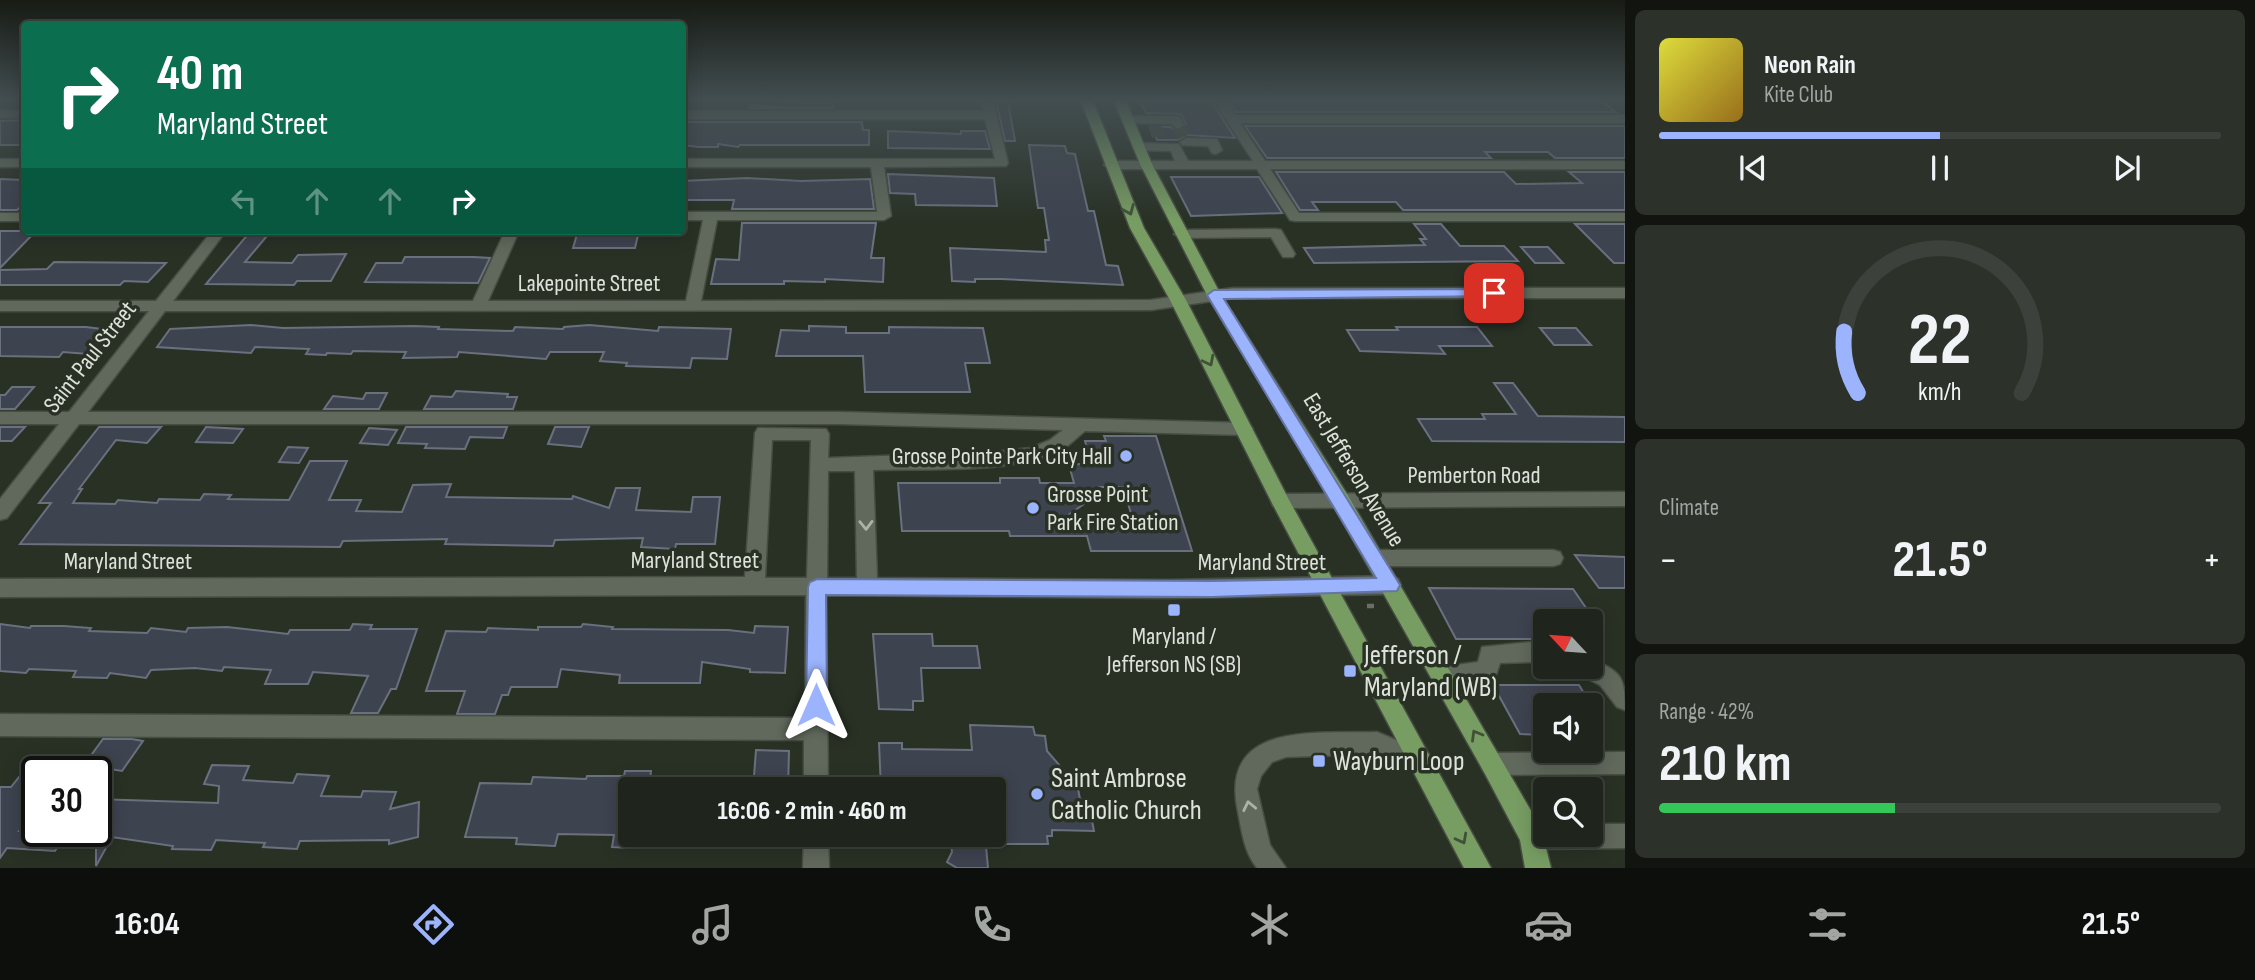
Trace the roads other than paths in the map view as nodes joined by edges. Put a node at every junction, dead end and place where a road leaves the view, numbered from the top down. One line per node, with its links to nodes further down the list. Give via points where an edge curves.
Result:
1 (997, 142): 11 (street, via 1002,163)
2 (1102, 142): 12 (main road)
3 (1137, 142): 6 (main road, East Jefferson Avenue)
4 (1245, 142): 15 (street)
5 (1174, 143): 6 (street); 7 (street, via 1213,142); 14 (street)
6 (1139, 147): 13 (main road, East Jefferson Avenue)
7 (1216, 150)
8 (0, 163): 9 (street)
9 (21, 163)
10 (686, 163): 11 (street)
11 (877, 163): 18 (street, via 884,216)
12 (1110, 164): 13 (street); 28 (main road, one-way to 28, via 1137,228)
13 (1146, 164): 14 (street); 22 (main road, East Jefferson Avenue)
14 (1183, 164): 15 (street)
15 (1259, 164): 16 (street); 21 (street, via 1295,217)
16 (1625, 165)
17 (686, 216): 18 (street)
18 (711, 216): 29 (street)
19 (0, 217): 20 (street)
20 (21, 217)
21 (1625, 217)
22 (1181, 234): 25 (street, via 1276,233); 27 (main road, East Jefferson Avenue)
23 (216, 235): 31 (street, Saint Paul Street)
24 (510, 235): 32 (street)
25 (1288, 254)
26 (1625, 293): 27 (street)
27 (1214, 295): 28 (street, Lakepointe Street); 40 (main road, East Jefferson Avenue)
28 (1178, 300): 29 (street, Lakepointe Street, via 1151,305); 37 (main road, one-way to 37)
29 (693, 305): 32 (street, Lakepointe Street)
30 (0, 306): 31 (street, Lakepointe Street)
31 (161, 306): 32 (street, Lakepointe Street); 34 (street, Saint Paul Street)
32 (478, 306)
33 (0, 418): 34 (street)
34 (74, 419): 35 (street); 43 (street, Saint Paul Street)
35 (820, 426): 36 (street); 39 (street); 47 (street, via 764,433)
36 (1080, 426): 37 (street); 38 (street, via 1033,454)
37 (1244, 429): 42 (main road)
38 (864, 463): 39 (street); 49 (street, one-way to 49)
39 (819, 465): 48 (street)
40 (1340, 499): 41 (street, Pemberton Road); 42 (street, Pemberton Road); 44 (main road, East Jefferson Avenue)
41 (1625, 499)
42 (1280, 501): 51 (main road)
43 (0, 513)
44 (1374, 558): 45 (street); 46 (main road, East Jefferson Avenue)
45 (1553, 558)
46 (1391, 585): 51 (street, Maryland Street); 53 (main road, East Jefferson Avenue)
47 (754, 586): 48 (street, Maryland Street); 50 (street, Maryland Street)
48 (817, 587): 49 (street, Maryland Street); 57 (street)
49 (867, 587): 51 (street, Maryland Street)
50 (0, 588)
51 (1328, 588): 58 (main road)
52 (1533, 652): 53 (street, via 1490,654 1488,668)
53 (1442, 675): 59 (main road, East Jefferson Avenue, one-way to 53)
54 (1603, 676): 55 (street)
55 (1625, 700)
56 (0, 725): 57 (street)
57 (816, 729): 61 (street)
58 (1421, 762): 66 (street, one-way to 58, via 1259,851 1245,789 1251,769 1264,753 1286,746 1377,743); 67 (main road, one-way to 67)
59 (1492, 764): 60 (street); 63 (main road, East Jefferson Avenue)
60 (1625, 764)
61 (816, 777)
62 (1625, 836): 63 (street)
63 (1532, 837): 68 (main road, East Jefferson Avenue)
64 (817, 847): 65 (street)
65 (817, 868)
66 (1273, 868)
67 (1478, 868)
68 (1538, 868)

